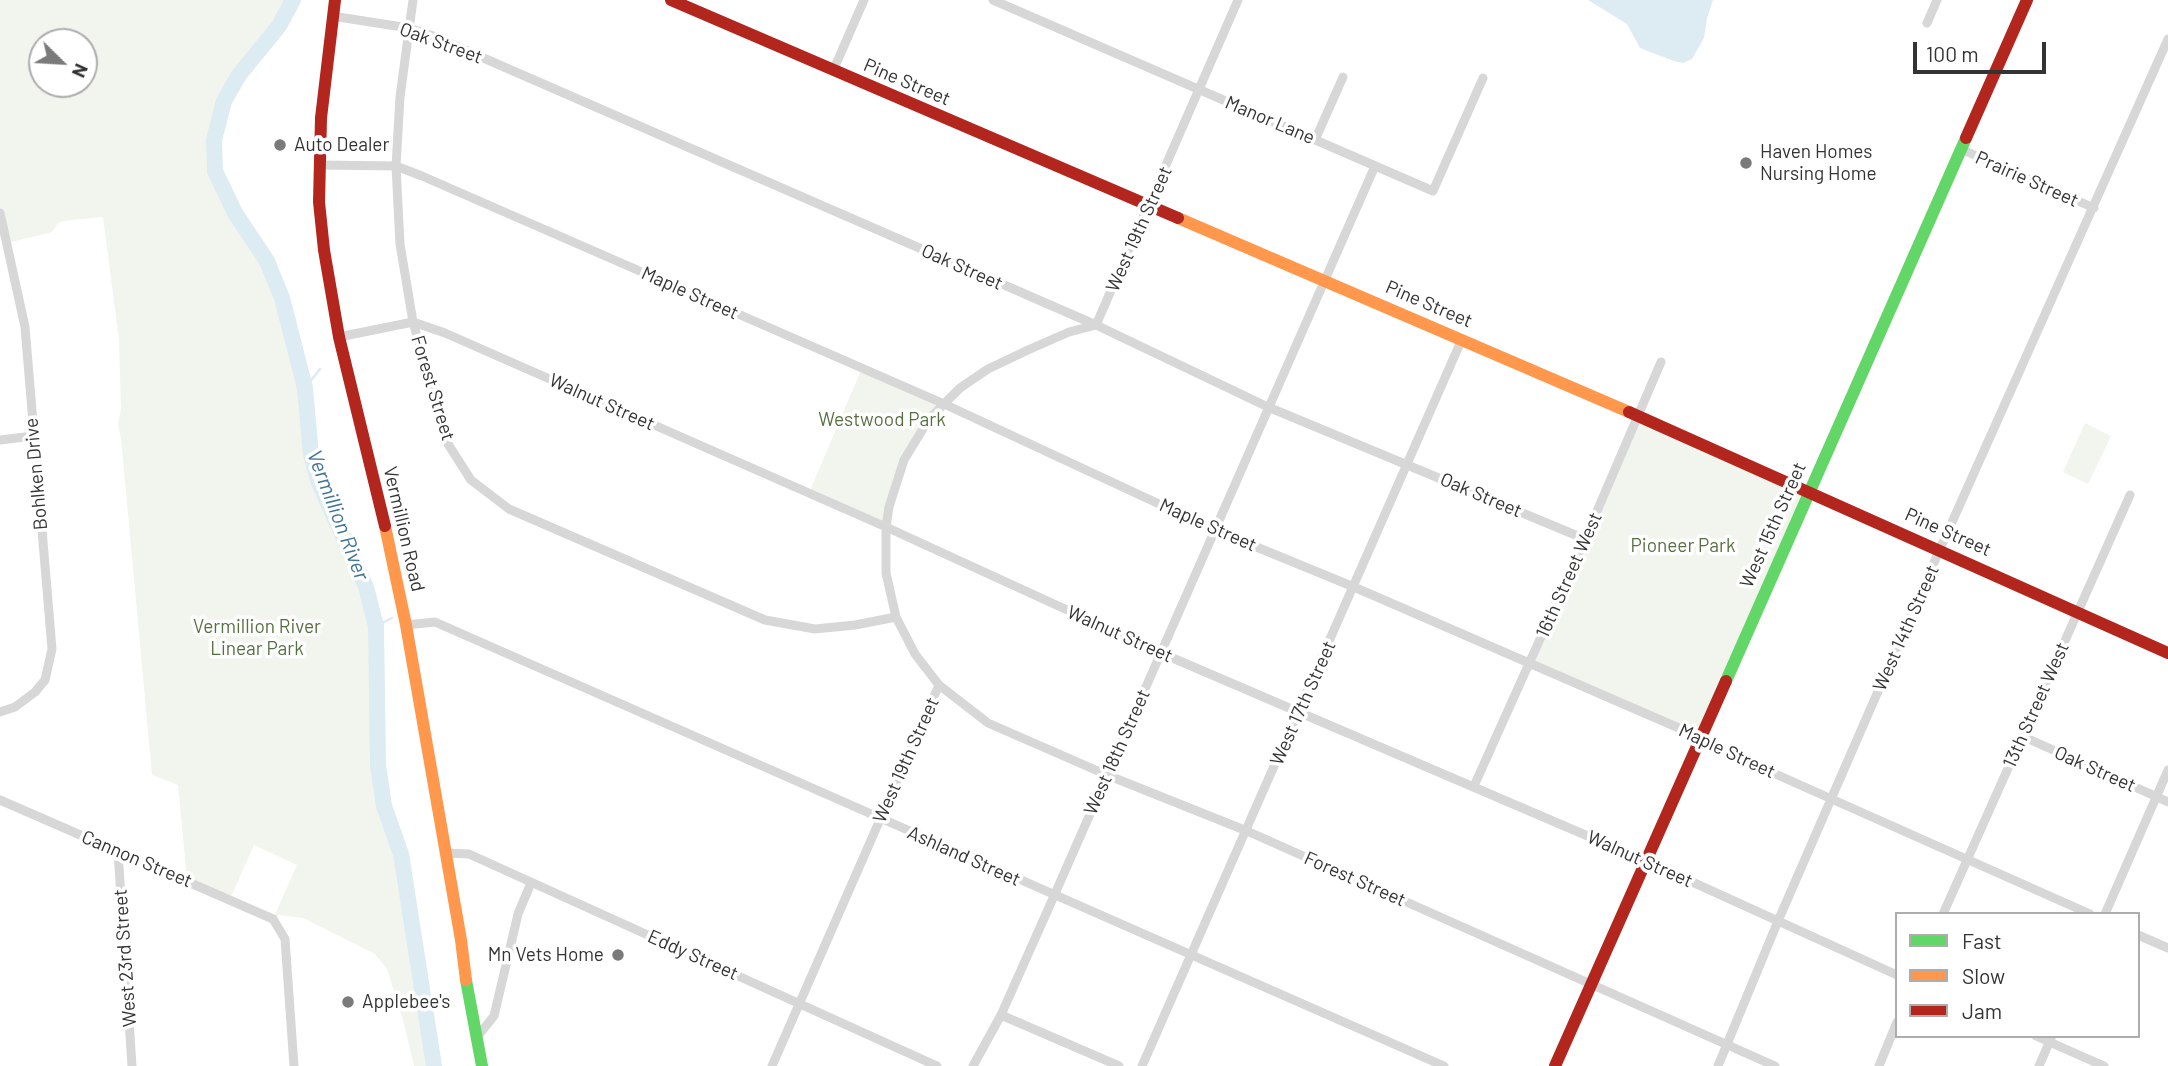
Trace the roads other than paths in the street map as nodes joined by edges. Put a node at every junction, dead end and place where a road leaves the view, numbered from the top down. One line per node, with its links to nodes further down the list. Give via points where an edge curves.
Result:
1 (335, 0): 10 (street, Vermillion Road)
2 (413, 0): 12 (street, Forest Street)
3 (671, 0): 9 (street, Pine Street)
4 (864, 0): 14 (street)
5 (993, 0): 17 (street, Manor Lane)
6 (1238, 0): 17 (street, West 19th Street)
7 (1937, 0): 11 (street)
8 (2027, 0): 19 (street, West 15th Street)
9 (686, 3): 14 (street, Pine Street)
10 (332, 16): 12 (street, Oak Street); 20 (street, Vermillion Road)
11 (1927, 23)
12 (409, 28): 21 (street, Forest Street); 28 (street, Oak Street)
13 (2168, 39): 24 (street, West 14th Street)
14 (833, 71): 23 (street, Pine Street)
15 (1343, 77): 18 (street)
16 (1483, 78): 22 (street, Manor Lane, via 1433,191)
17 (1200, 90): 18 (street, Manor Lane); 23 (street, West 19th Street)
18 (1315, 140): 22 (street, Manor Lane)
19 (1961, 149): 24 (street, Prairie Street); 38 (street, West 15th Street)
20 (319, 165): 21 (street, Maple Street); 29 (street, Vermillion Road, via 324,250)
21 (396, 166): 27 (street, Forest Street, via 400,244); 32 (street, Maple Street)
22 (1375, 166): 26 (street, West 18th Street)
23 (1150, 205): 26 (street, Pine Street); 28 (street, West 19th Street)
24 (2094, 208): 43 (street, West 14th Street)
25 (0, 213): 35 (street, Bohlken Drive, via 24,327)
26 (1325, 280): 30 (street, Pine Street); 33 (street, West 18th Street)
27 (413, 322): 29 (street); 40 (street, Walnut Street); 46 (street, Forest Street, via 448,444 471,480 509,509 765,620 815,629)
28 (1096, 326): 32 (street, West 19th Street, via 1069,332 988,369); 33 (street, Oak Street)
29 (339, 337): 47 (street, Vermillion Road)
30 (1462, 339): 34 (street, Pine Street); 37 (street, West 17th Street)
31 (1661, 362): 34 (street, 16th Street West)
32 (942, 403): 40 (street, West 19th Street, via 904,460); 41 (street, Maple Street)
33 (1268, 407): 37 (street, Oak Street); 41 (street, West 18th Street)
34 (1637, 415): 38 (street, Pine Street); 42 (street, 16th Street West)
35 (33, 436): 36 (street); 53 (street, Bohlken Drive, via 52,649 45,680 35,692)
36 (0, 440)
37 (1408, 464): 42 (street, Oak Street); 44 (street, West 17th Street)
38 (1809, 492): 43 (street, Pine Street); 55 (street, West 15th Street)
39 (2130, 495): 45 (street, 13th Street West)
40 (886, 527): 46 (street, West 19th Street, via 886,573); 48 (street, Walnut Street)
41 (1215, 530): 44 (street, Maple Street); 48 (street, West 18th Street)
42 (1585, 539): 50 (street, 16th Street West)
43 (1940, 549): 45 (street, Pine Street); 60 (street, West 14th Street)
44 (1354, 587): 50 (street, Maple Street); 52 (street, West 17th Street)
45 (2077, 612): 49 (street, Pine Street); 54 (street, 13th Street West)
46 (896, 617): 51 (street, West 19th Street, via 915,654)
47 (406, 625): 63 (street, Ashland Street, via 435,622); 66 (street, Vermillion Road)
48 (1161, 653): 52 (street, Walnut Street); 57 (street, West 18th Street)
49 (2168, 653)
50 (1530, 662): 55 (street, Maple Street); 58 (street, 16th Street West)
51 (939, 685): 57 (street, Forest Street, via 988,723); 63 (street, West 19th Street)
52 (1298, 711): 58 (street, Walnut Street); 64 (street, West 17th Street)
53 (0, 712)
54 (2022, 736): 59 (street, Oak Street); 67 (street, 13th Street West)
55 (1699, 740): 60 (street, Maple Street); 68 (street, West 15th Street)
56 (2168, 770): 59 (street)
57 (1107, 775): 64 (street, Forest Street); 70 (street, West 18th Street)
58 (1474, 786): 68 (street, Walnut Street)
59 (2156, 797): 62 (street, Oak Street); 73 (street)
60 (1831, 798): 67 (street, Maple Street); 74 (street, West 14th Street)
61 (0, 800): 65 (street, Cannon Street)
62 (2168, 802)
63 (881, 818): 70 (street, Ashland Street); 80 (street, West 19th Street)
64 (1247, 831): 77 (street, West 17th Street); 79 (street, Forest Street)
65 (118, 851): 86 (street, West 23rd Street); 87 (street, Cannon Street, via 273,919 285,939)
66 (447, 853): 69 (street, Eddy Street, via 469,855); 83 (street, Vermillion Road)
67 (1967, 859): 71 (street, 13th Street West); 72 (street, Maple Street)
68 (1646, 861): 74 (street, Walnut Street); 79 (street, West 15th Street)
69 (531, 883): 80 (street, Eddy Street); 83 (street, via 518,914 494,1016)
70 (1054, 896): 77 (street, Ashland Street); 81 (street, West 18th Street)
71 (1944, 912)
72 (2086, 912)
73 (2106, 912)
74 (1778, 921): 78 (street, Walnut Street); 85 (street, West 14th Street)
75 (2140, 936): 76 (street)
76 (2168, 948)
77 (1192, 954): 94 (street, West 17th Street); 95 (street, Ashland Street)
78 (1895, 974)
79 (1592, 983): 85 (street, Forest Street); 96 (street, West 15th Street)
80 (800, 1002): 90 (street, West 19th Street); 91 (street, Eddy Street)
81 (1001, 1015): 92 (street, West 18th Street); 93 (street)
82 (1895, 1028): 99 (street)
83 (476, 1038): 88 (street); 89 (street, Vermillion Road)
84 (2050, 1039): 100 (street); 101 (street)
85 (1727, 1046): 97 (street, West 14th Street); 98 (street, Forest Street)
86 (132, 1066)
87 (295, 1066)
88 (471, 1066)
89 (482, 1066)
90 (772, 1066)
91 (937, 1066)
92 (973, 1066)
93 (1119, 1066)
94 (1142, 1066)
95 (1444, 1066)
96 (1555, 1066)
97 (1718, 1066)
98 (1775, 1066)
99 (1879, 1066)
100 (2039, 1066)
101 (2104, 1066)

